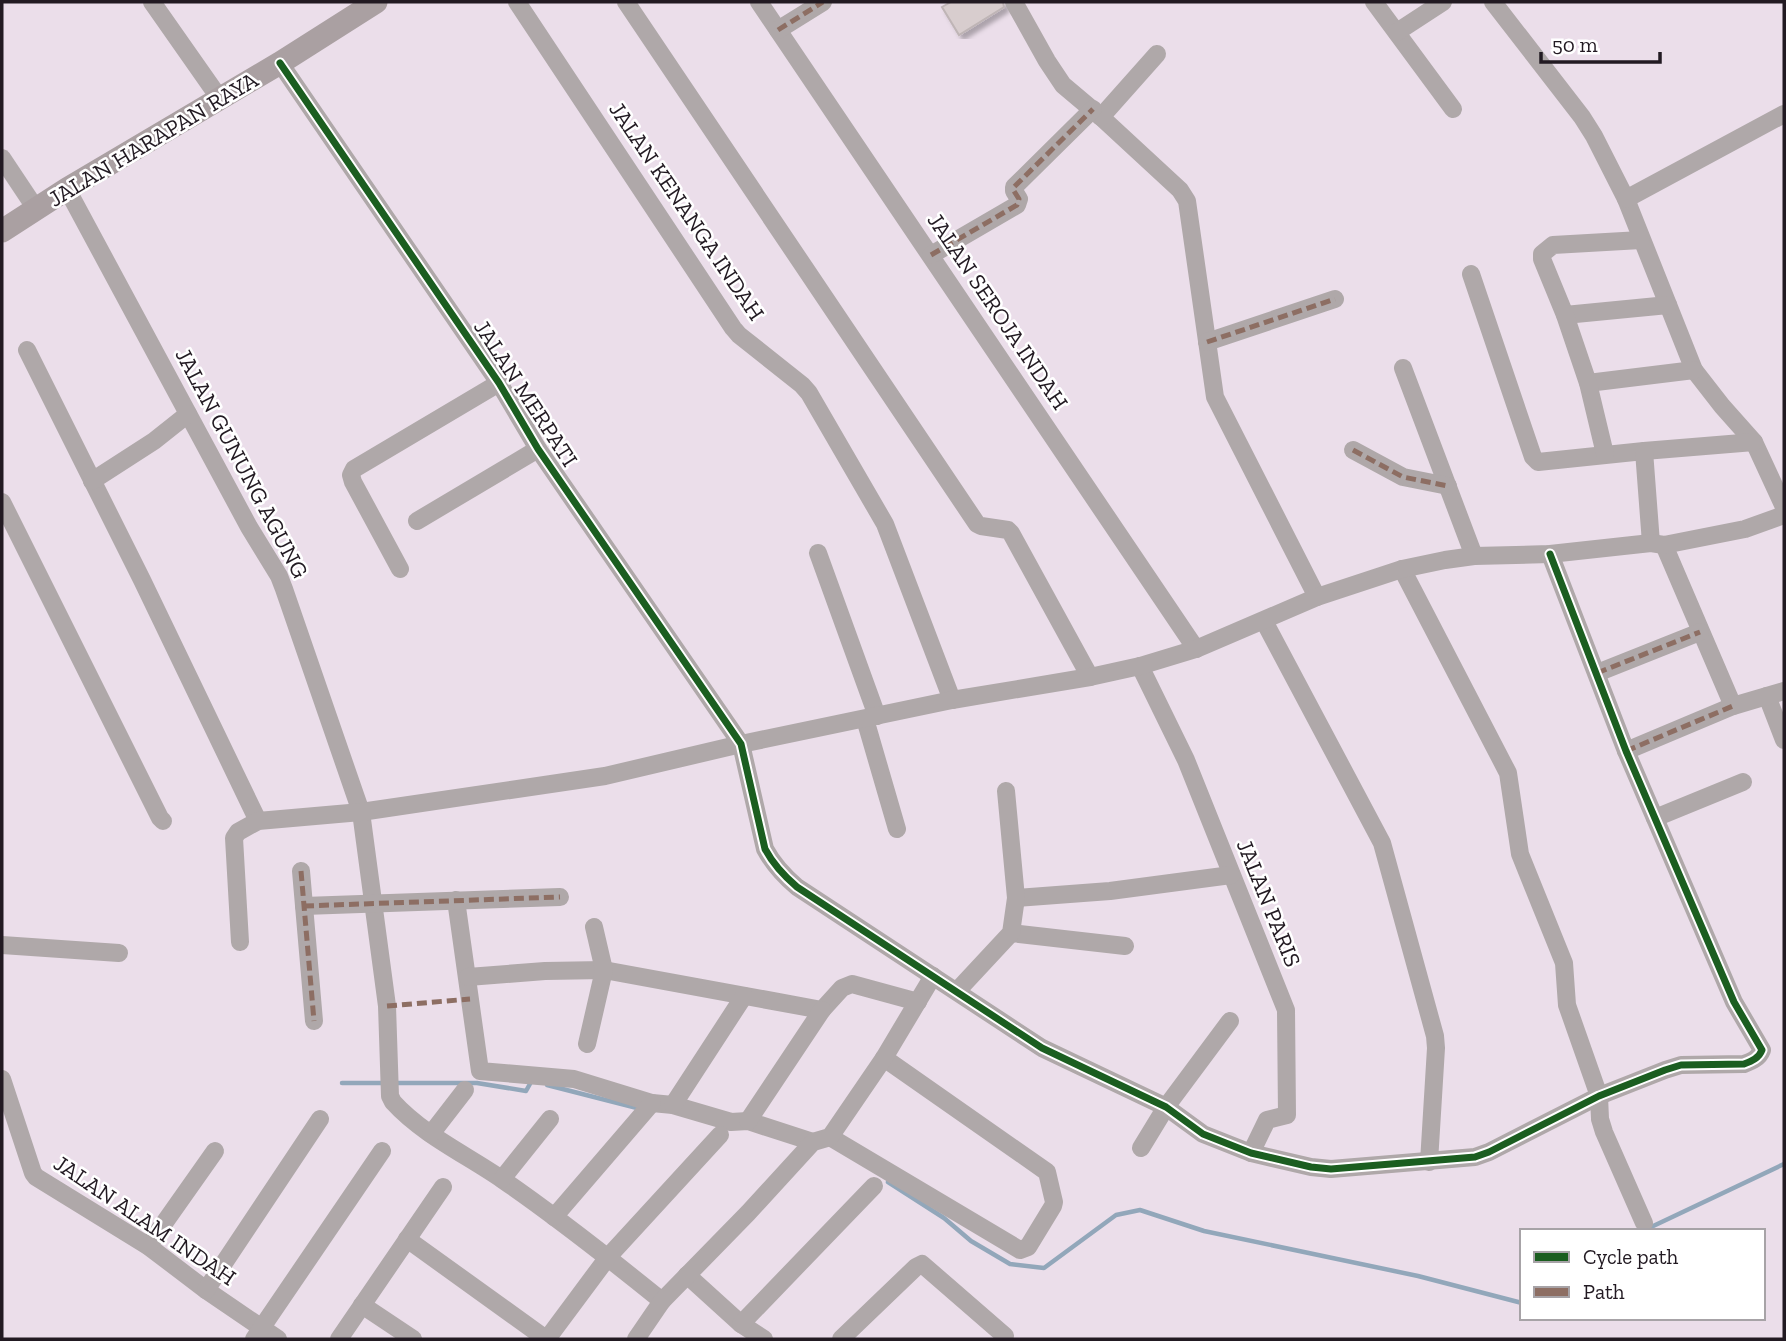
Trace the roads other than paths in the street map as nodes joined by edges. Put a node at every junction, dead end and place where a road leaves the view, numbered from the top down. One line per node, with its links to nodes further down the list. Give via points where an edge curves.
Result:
1 (152, 2): 15 (street)
2 (376, 2): 14 (main road, JALAN HARAPAN RAYA)
3 (517, 2): 62 (street, JALAN KENANGA INDAH, via 733,328 809,393 885,524)
4 (626, 2): 60 (street, via 977,524 1010,531)
5 (759, 2): 11 (street, JALAN SEROJA INDAH)
6 (823, 2): 11 (street)
7 (1014, 2): 17 (street, via 1054,74)
8 (1374, 2): 12 (street)
9 (1443, 2): 12 (street)
10 (1493, 2): 21 (street, via 1582,117)
11 (778, 30): 25 (street, JALAN SEROJA INDAH)
12 (1397, 32): 16 (street)
13 (1157, 54): 17 (street)
14 (280, 63): 15 (main road, JALAN HARAPAN RAYA); 34 (street, JALAN MERPATI)
15 (220, 99): 20 (main road, JALAN HARAPAN RAYA)
16 (1453, 109)
17 (1097, 113): 25 (street, via 1014,187 1017,205); 30 (street, via 1187,201)
18 (1784, 114): 21 (street)
19 (2, 158): 22 (street)
20 (67, 189): 22 (main road, JALAN HARAPAN RAYA); 36 (street, JALAN GUNUNG AGUNG)
21 (1626, 199): 24 (street)
22 (36, 209): 23 (main road, JALAN HARAPAN RAYA)
23 (2, 231)
24 (1641, 240): 28 (street); 29 (street, via 1553,245 1545,251 1542,259)
25 (931, 255): 57 (street, JALAN SEROJA INDAH)
26 (1471, 274): 41 (street, via 1535,460)
27 (1335, 299): 30 (street)
28 (1668, 305): 29 (street); 33 (street)
29 (1565, 315): 35 (street)
30 (1207, 342): 54 (street, via 1217,404)
31 (27, 350): 42 (street)
32 (1403, 368): 43 (street)
33 (1694, 370): 35 (street); 37 (street)
34 (499, 383): 38 (street, JALAN MERPATI); 52 (street, via 354,469 353,482)
35 (1588, 383): 41 (street)
36 (188, 414): 42 (street); 70 (street, JALAN GUNUNG AGUNG, via 279,576)
37 (1754, 442): 40 (street); 45 (street)
38 (538, 449): 47 (street); 66 (street, JALAN MERPATI)
39 (1353, 450): 43 (street, via 1403,477)
40 (1644, 451): 41 (street); 48 (street)
41 (1605, 454)
42 (92, 481): 73 (street)
43 (1448, 486): 51 (street)
44 (2, 502): 72 (street)
45 (1784, 507)
46 (1784, 515): 48 (street, via 1745,529)
47 (417, 521)
48 (1658, 544): 50 (street); 56 (street)
49 (818, 553): 64 (street)
50 (1550, 554): 51 (street); 59 (street)
51 (1474, 556): 53 (street)
52 (400, 569)
53 (1402, 569): 54 (street); 101 (street, via 1508,773 1520,854 1564,963 1567,1004)
54 (1317, 597): 55 (street)
55 (1264, 621): 57 (street); 115 (street, via 1384,847 1435,1036)
56 (1700, 632): 59 (street); 63 (street)
57 (1196, 649): 58 (street)
58 (1140, 666): 60 (street); 76 (street, JALAN PARIS, via 1186,761)
59 (1597, 673): 67 (street)
60 (1090, 677): 62 (street)
61 (1776, 693): 63 (street); 65 (street)
62 (952, 700): 64 (street)
63 (1733, 706): 67 (street)
64 (871, 718): 66 (street); 74 (street)
65 (1784, 740)
66 (741, 744): 70 (street, via 605,776); 89 (street, via 761,837 772,862 797,887)
67 (1626, 751): 71 (street)
68 (1743, 782): 71 (street)
69 (1006, 792): 78 (street)
70 (361, 812): 73 (street); 80 (street, JALAN GUNUNG AGUNG)
71 (1655, 818): 101 (street, via 1734,1002 1762,1050 1744,1064 1681,1065)
72 (163, 821)
73 (258, 821): 84 (street, via 233,838)
74 (897, 829)
75 (301, 871): 81 (street)
76 (1231, 875): 78 (street); 114 (street, JALAN PARIS, via 1287,1014 1287,1115 1267,1120)
77 (560, 897): 79 (street)
78 (1016, 898): 83 (street)
79 (456, 900): 80 (street); 90 (street)
80 (373, 905): 81 (street); 108 (street, JALAN GUNUNG AGUNG, via 387,1006 390,1096)
81 (304, 906): 95 (street)
82 (594, 927): 88 (street)
83 (1011, 933): 86 (street); 91 (street)
84 (240, 942)
85 (2, 945): 87 (street)
86 (1125, 946)
87 (120, 953)
88 (604, 970): 90 (street); 92 (street); 97 (street)
89 (933, 976): 91 (street); 93 (street)
90 (468, 977): 102 (street, via 480,1071 575,1079)
91 (957, 991): 104 (street, via 1050,1052)
92 (744, 996): 94 (street); 103 (street)
93 (918, 1002): 94 (street, via 852,984 842,988); 98 (street)
94 (822, 1010): 107 (street)
95 (314, 1021)
96 (1230, 1021): 104 (street)
97 (587, 1044)
98 (884, 1058): 110 (street); 110 (street, via 1047,1172 1053,1206 1028,1247 1020,1250)
99 (2, 1079): 122 (street, JALAN ALAM INDAH, via 36,1177)
100 (465, 1090): 108 (street)
101 (1599, 1096): 115 (street, via 1482,1155); 120 (street, via 1604,1132)
102 (652, 1103): 103 (street); 119 (street)
103 (673, 1105): 107 (street, via 731,1122)
104 (1166, 1108): 111 (street); 114 (street, via 1203,1133)
105 (320, 1119): 125 (street)
106 (550, 1119): 116 (street)
107 (748, 1121): 110 (street)
108 (431, 1134): 116 (street, JALAN GUNUNG AGUNG)
109 (720, 1135): 123 (street)
110 (821, 1139): 124 (street)
111 (1141, 1148)
112 (215, 1151): 122 (street)
113 (382, 1151): 129 (street)
114 (1251, 1153): 115 (street, via 1331,1169)
115 (1429, 1162)
116 (502, 1179): 119 (street, JALAN GUNUNG AGUNG)
117 (874, 1186): 128 (street)
118 (443, 1187): 121 (street)
119 (554, 1217): 123 (street, JALAN GUNUNG AGUNG)
120 (1644, 1223)
121 (407, 1240): 127 (street); 134 (street)
122 (148, 1246): 125 (street, JALAN ALAM INDAH)
123 (608, 1258): 126 (street, JALAN GUNUNG AGUNG); 134 (street)
124 (687, 1275): 126 (street); 128 (street)
125 (206, 1290): 129 (street, JALAN ALAM INDAH)
126 (662, 1301): 135 (street)
127 (362, 1305): 132 (street); 133 (street)
128 (741, 1324): 136 (street)
129 (258, 1334): 131 (street, JALAN ALAM INDAH)
130 (1005, 1336): 137 (street, via 922,1264)
131 (278, 1339)
132 (339, 1339)
133 (413, 1339)
134 (546, 1339)
135 (636, 1339)
136 (764, 1339)
137 (841, 1339)

